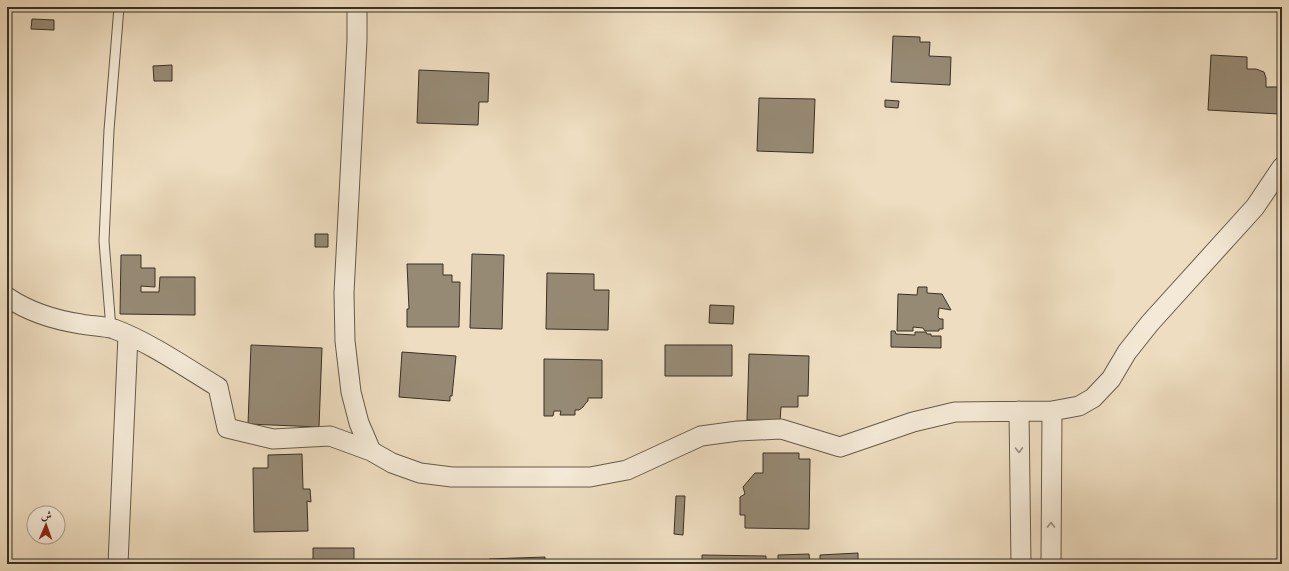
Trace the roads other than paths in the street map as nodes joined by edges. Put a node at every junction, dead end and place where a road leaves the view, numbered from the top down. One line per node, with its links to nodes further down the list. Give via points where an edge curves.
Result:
1 (119, 7): 5 (lane, via 109,130 104,241)
2 (357, 7): 8 (street, via 344,293 345,341 351,392 359,423)
3 (1282, 168): 7 (street, via 1255,207 1150,323 1127,352 1111,379 1093,398 1079,406)
4 (7, 297): 5 (street, via 45,316)
5 (120, 332): 8 (street, via 218,387 227,428 273,439 330,436); 9 (street)
6 (1019, 411): 7 (street); 8 (street, via 955,412 913,422 840,447 781,429 701,436 627,470 590,477 452,477 420,473 392,463); 10 (street, one-way to 10)
7 (1052, 411): 11 (street, one-way to 7)
8 (371, 451)
9 (118, 564)
10 (1021, 564)
11 (1051, 564)

